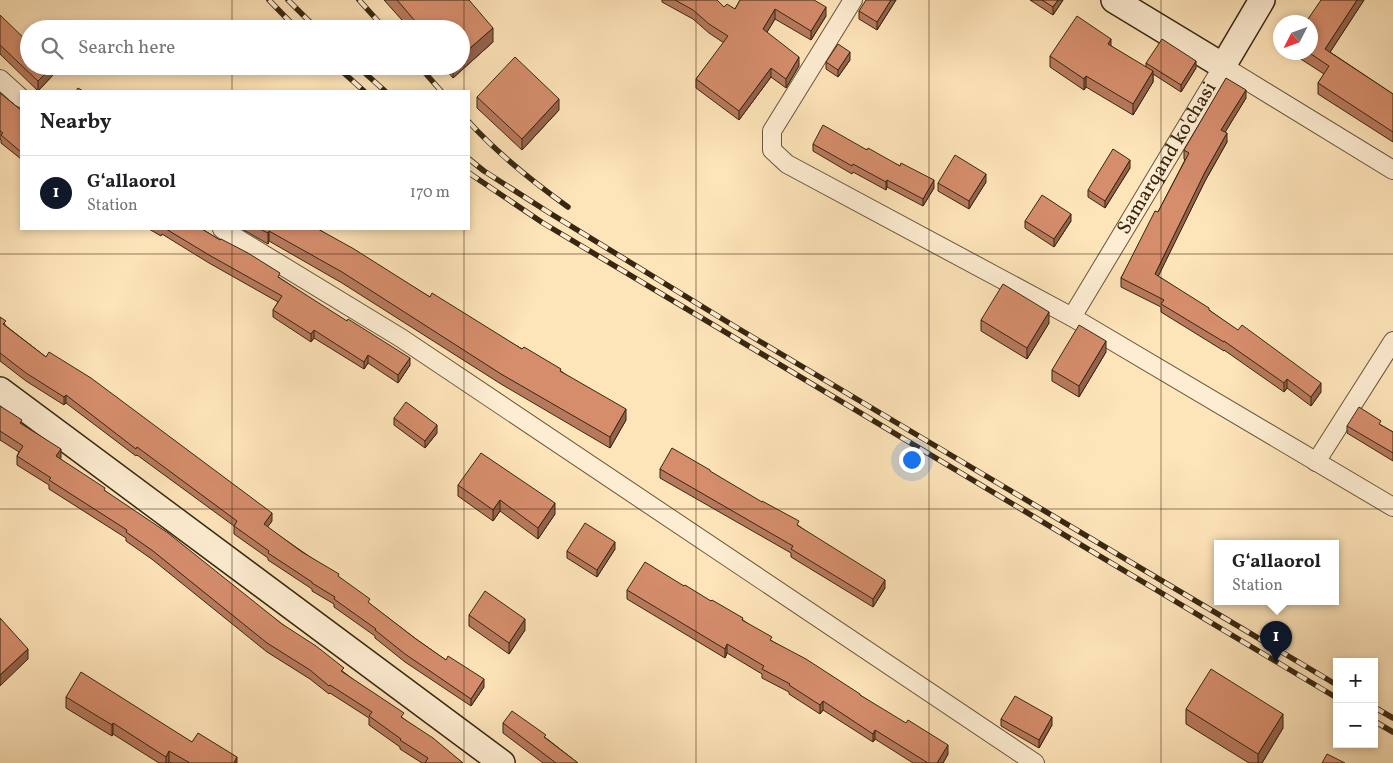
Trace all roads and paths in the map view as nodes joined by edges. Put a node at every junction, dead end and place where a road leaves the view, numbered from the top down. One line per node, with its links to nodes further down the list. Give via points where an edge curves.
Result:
1 (853, 0): 9 (street, via 772,130 772,150 787,164)
2 (1114, 0): 4 (street)
3 (1262, 0): 4 (street, Samarqand ko'chasi)
4 (1223, 66): 7 (street); 9 (street, Samarqand ko'chasi)
5 (0, 79): 6 (street)
6 (20, 97)
7 (1393, 170)
8 (224, 230): 15 (street, via 401,338)
9 (1072, 318): 12 (street)
10 (1393, 341): 12 (street)
11 (0, 390): 14 (street)
12 (1316, 462): 13 (street)
13 (1393, 507)
14 (502, 763)
15 (1036, 763)

